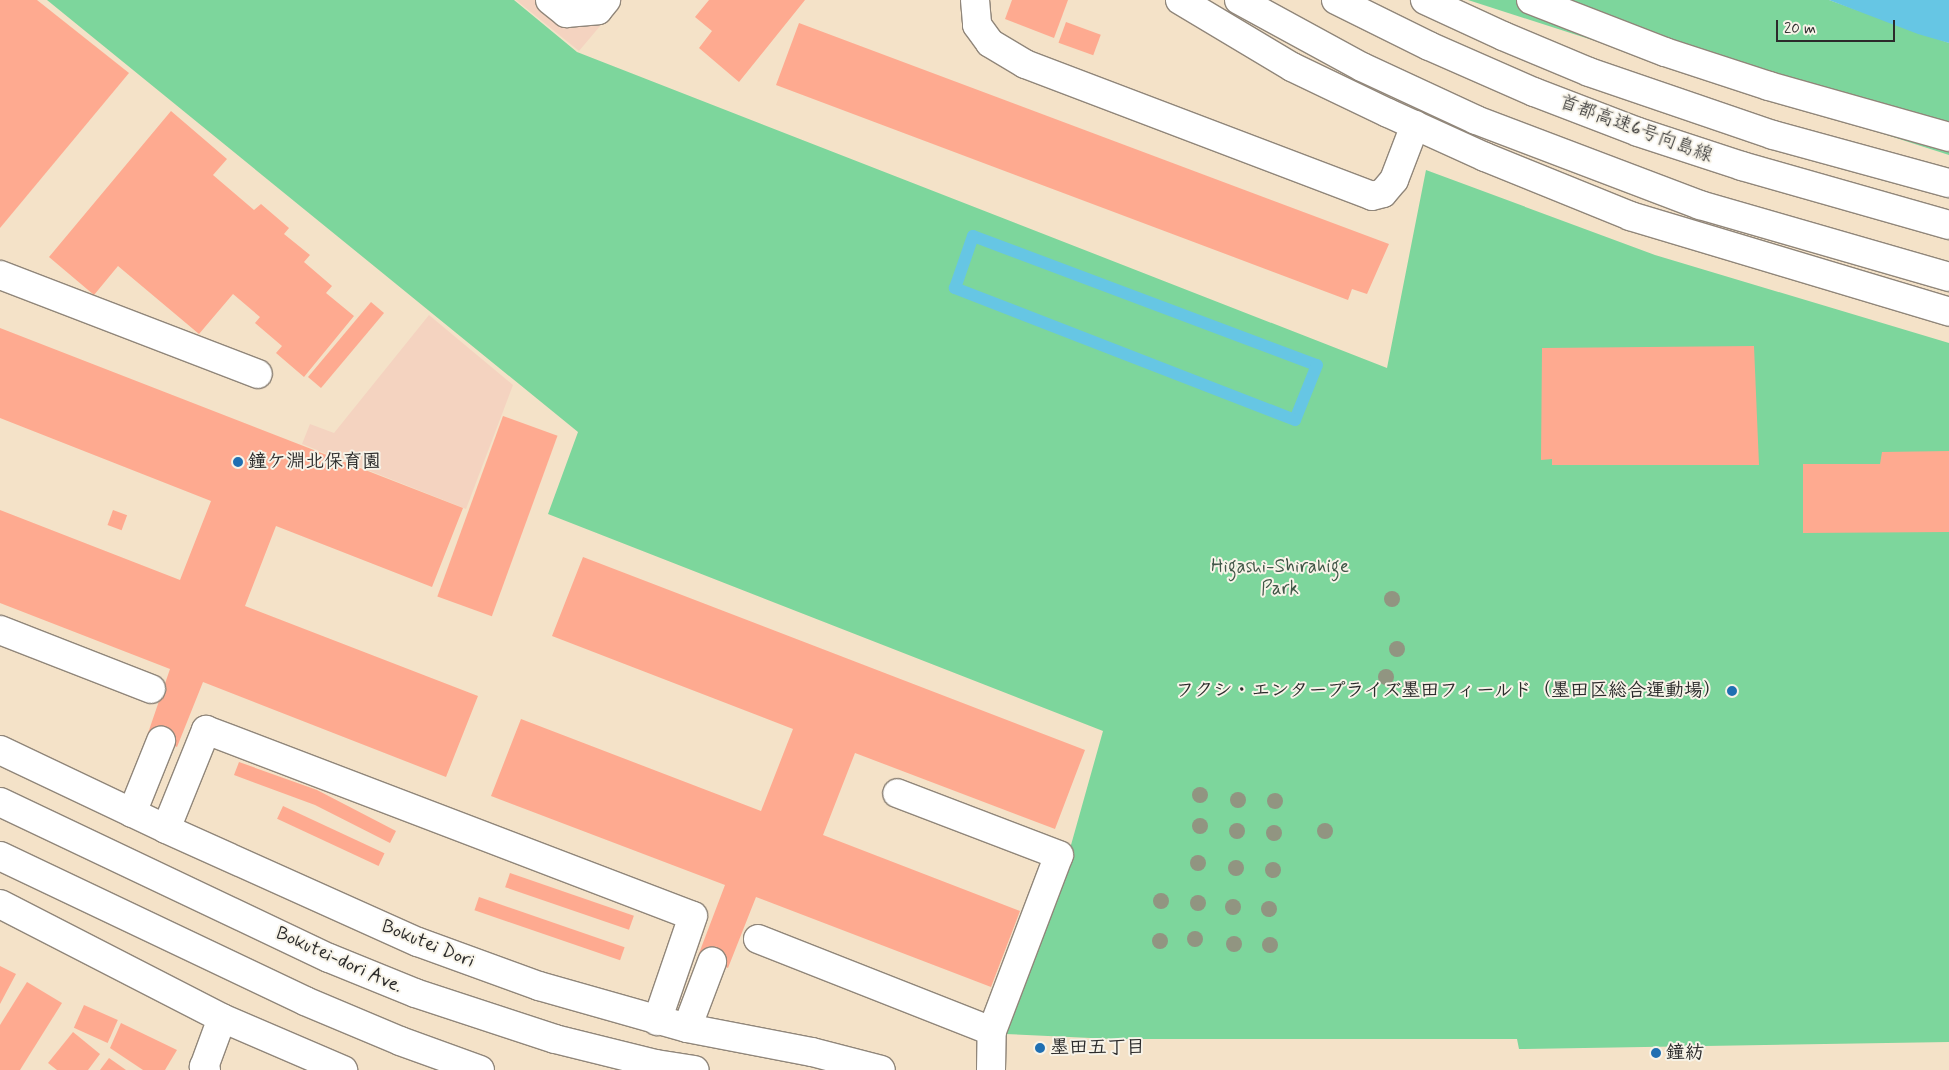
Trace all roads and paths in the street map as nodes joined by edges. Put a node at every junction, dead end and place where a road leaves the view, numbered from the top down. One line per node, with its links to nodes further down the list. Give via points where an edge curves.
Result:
1 (550, 0): 2 (main road, via 566,13 598,10)
2 (606, 0)
3 (974, 0): 9 (main road, via 977,25 990,43 1025,64 1372,196 1383,193 1394,180)
4 (1180, 0): 9 (main road, via 1292,67)
5 (1239, 0): 14 (main road, via 1362,67 1476,120 1700,205)
6 (1336, 0): 12 (main road, 首都高速6号向島線, via 1429,46 1534,92 1638,132 1742,166)
7 (1425, 0): 11 (main road, via 1589,72 1773,135)
8 (1531, 0): 10 (main road, via 1673,55)
9 (1415, 125): 15 (main road, via 1630,216)
10 (1949, 137)
11 (1949, 183)
12 (1949, 225)
13 (0, 275): 16 (main road)
14 (1949, 277)
15 (1949, 312)
16 (258, 374)
17 (0, 630): 18 (main road)
18 (151, 689)
19 (161, 741): 23 (main road)
20 (0, 750): 23 (main road, Bokutei Dori)
21 (897, 793): 32 (main road, via 1059,855)
22 (0, 802): 36 (main road, Bokutei-dori Ave., via 330,958 415,993 555,1038 656,1064)
23 (132, 813): 24 (main road, Bokutei Dori)
24 (166, 829): 30 (main road, Bokutei Dori, via 418,942 539,986); 30 (main road, via 206,730 693,916)
25 (0, 856): 35 (main road, via 305,1001)
26 (0, 904): 29 (main road)
27 (758, 939): 32 (main road)
28 (712, 962): 31 (main road)
29 (222, 1018): 33 (main road, via 204,1067); 34 (main road)
30 (657, 1021): 31 (main road, Bokutei Dori)
31 (687, 1028): 37 (main road, Bokutei Dori, via 812,1052)
32 (992, 1031): 38 (main road)
33 (206, 1070)
34 (342, 1070)
35 (480, 1070)
36 (695, 1070)
37 (881, 1070)
38 (991, 1070)

